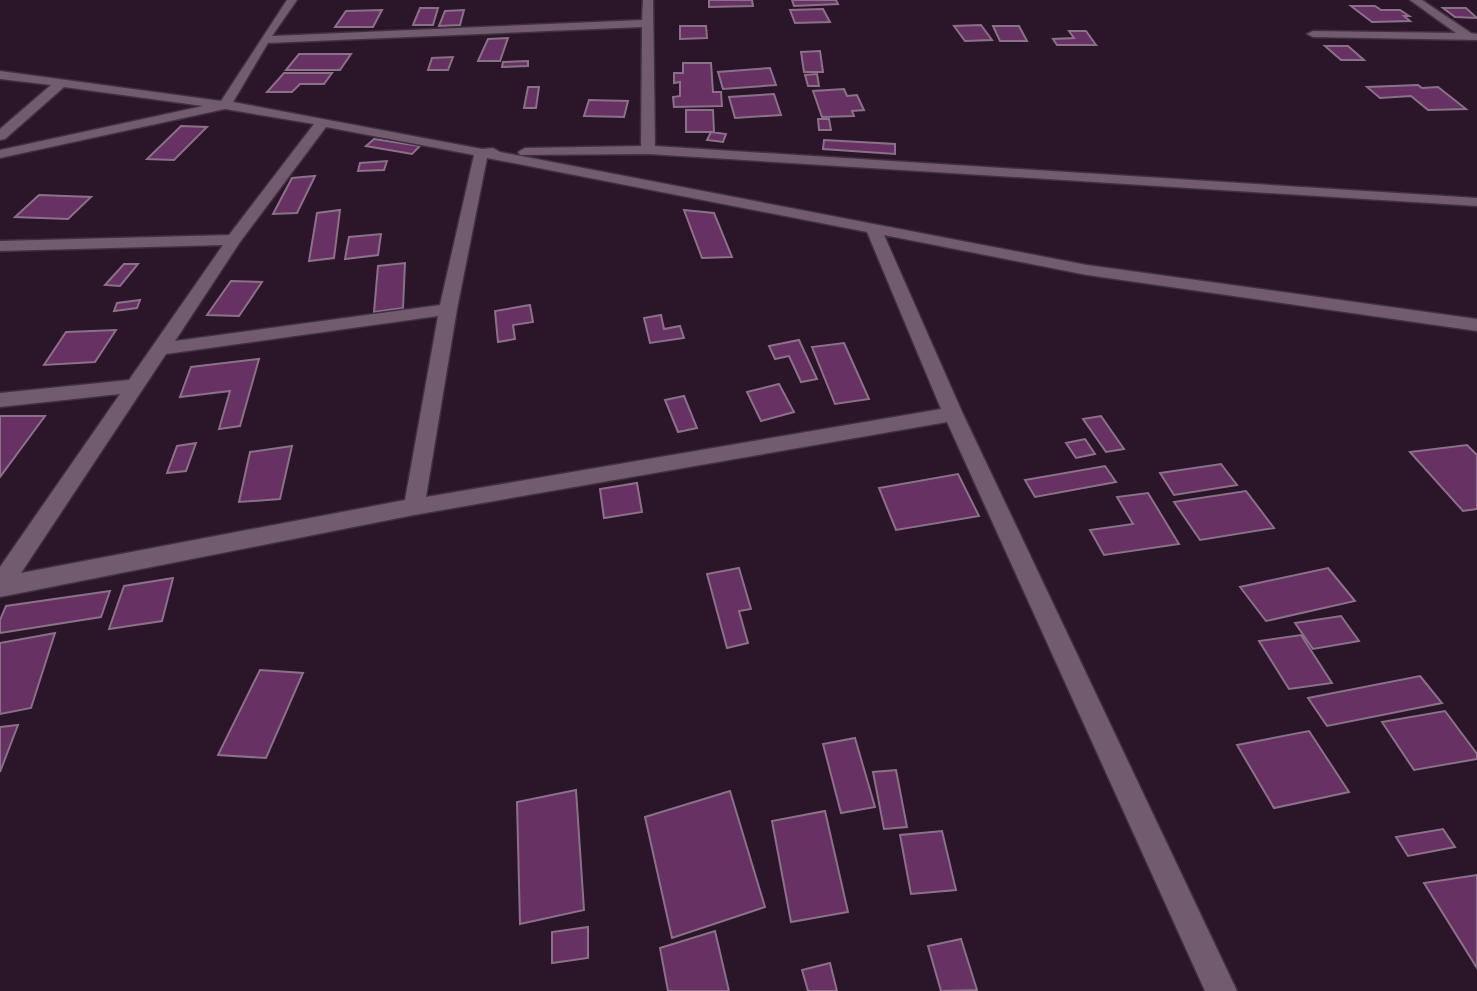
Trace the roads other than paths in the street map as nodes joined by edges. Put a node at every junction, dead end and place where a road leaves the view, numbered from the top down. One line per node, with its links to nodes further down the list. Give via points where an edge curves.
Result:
1 (292, 0): 7 (street)
2 (648, 0): 4 (street)
3 (1415, 0): 6 (street)
4 (648, 23): 7 (street); 13 (street)
5 (1313, 34): 6 (street)
6 (1474, 38)
7 (264, 40): 10 (street)
8 (0, 75): 9 (street)
9 (61, 83): 10 (street); 12 (street)
10 (225, 105): 11 (street); 15 (street)
11 (323, 122): 14 (street); 18 (street)
12 (0, 136)
13 (648, 150): 14 (street); 16 (street)
14 (481, 153): 17 (street); 20 (street)
15 (0, 154)
16 (1477, 202)
17 (874, 230): 21 (street, via 1087,270); 25 (street)
18 (234, 240): 19 (street); 22 (street)
19 (0, 247)
20 (448, 309): 22 (street); 26 (street)
21 (1477, 325)
22 (161, 349): 23 (street)
23 (136, 386): 24 (street); 27 (street)
24 (0, 400)
25 (953, 414): 26 (street); 28 (street)
26 (414, 507): 27 (street)
27 (0, 587)
28 (1221, 991)

